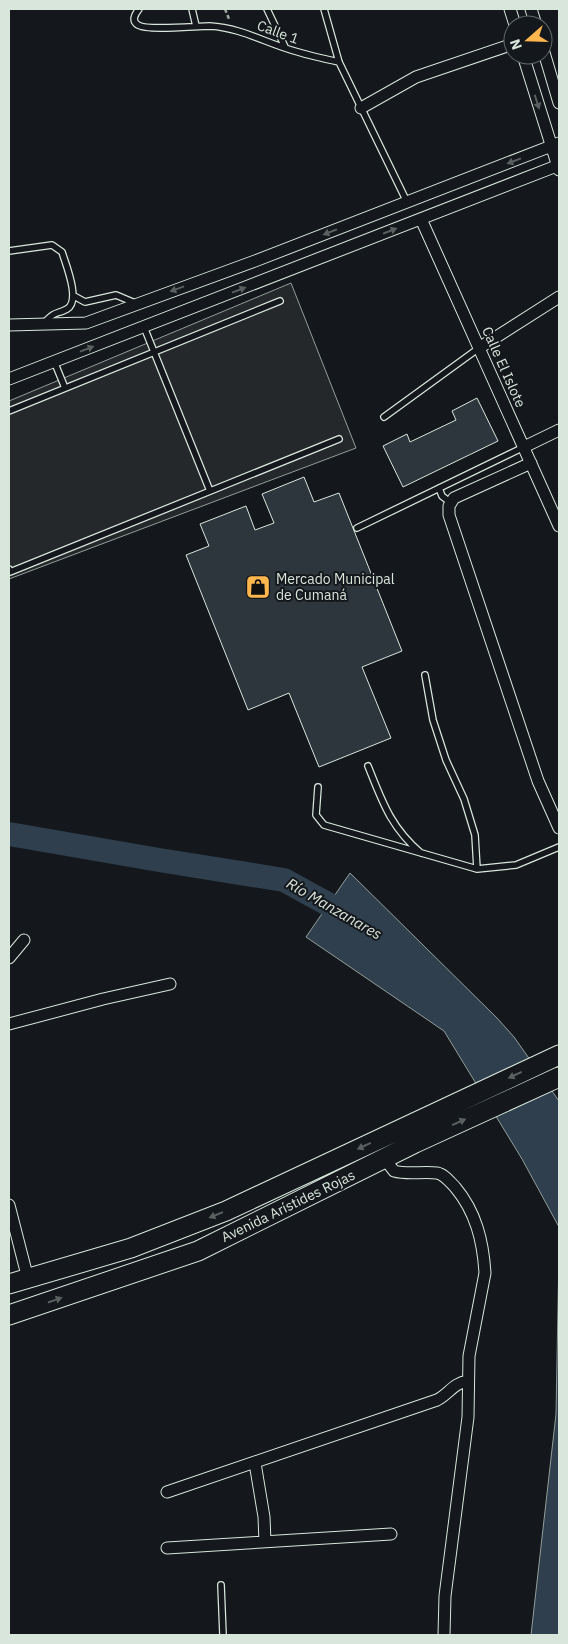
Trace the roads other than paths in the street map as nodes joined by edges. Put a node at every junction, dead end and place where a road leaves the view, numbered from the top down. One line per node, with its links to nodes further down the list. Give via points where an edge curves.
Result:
1 (139, 9): 5 (lane, Calle 1, via 134,15 138,26)
2 (192, 9): 5 (lane)
3 (267, 9): 6 (lane)
4 (324, 9): 8 (lane)
5 (196, 26): 6 (lane, Calle 1, via 229,28)
6 (285, 47): 8 (lane, Calle 1)
7 (503, 47): 12 (street, via 416,77)
8 (339, 62): 12 (lane)
9 (527, 65): 13 (street, one-way to 13)
10 (548, 65): 11 (street)
11 (559, 103)
12 (361, 108): 15 (lane)
13 (555, 145): 14 (street); 15 (street, one-way to 15)
14 (559, 167): 16 (street)
15 (407, 202): 21 (street, one-way to 21)
16 (421, 219): 24 (street, one-way to 16); 25 (street, Calle El Islote)
17 (9, 251): 18 (lane, via 52,245 62,252)
18 (74, 296): 21 (lane, via 85,302 116,295); 22 (lane, via 73,304 52,314)
19 (559, 297): 25 (street)
20 (280, 301): 26 (lane)
21 (136, 304): 22 (street, via 86,322)
22 (43, 324): 23 (street)
23 (9, 325)
24 (144, 327): 26 (lane); 27 (street, one-way to 24)
25 (479, 348): 31 (lane); 34 (street, Calle El Islote)
26 (154, 352): 29 (lane); 37 (lane)
27 (54, 361): 28 (street); 29 (lane)
28 (9, 379)
29 (65, 388): 30 (lane)
30 (9, 411)
31 (384, 417)
32 (559, 430): 34 (street)
33 (339, 439): 37 (lane)
34 (524, 447): 35 (street, Calle El Islote); 36 (lane)
35 (531, 463): 38 (street, via 454,498); 39 (street, Calle El Islote)
36 (439, 488): 38 (lane, via 442,496); 40 (lane)
37 (210, 491): 41 (lane)
38 (451, 503): 45 (street, via 449,515 538,781)
39 (559, 526)
40 (357, 528)
41 (9, 571)
42 (425, 674): 48 (lane, via 433,720 475,835)
43 (368, 766): 47 (lane, via 392,822 406,841)
44 (318, 787): 47 (lane, via 316,815 324,825)
45 (559, 828)
46 (559, 847): 48 (lane, via 516,865)
47 (422, 854): 48 (lane)
48 (477, 869)
49 (24, 940): 50 (street)
50 (9, 958)
51 (170, 984): 52 (street)
52 (9, 1024)
53 (559, 1055): 57 (main road, Avenida Arístides Rojas, one-way to 57, via 226,1210 131,1248)
54 (559, 1077): 55 (main road, Avenida Arístides Rojas, one-way to 54)
55 (384, 1158): 59 (main road, Avenida Arístides Rojas, one-way to 55, via 198,1251); 60 (street, via 390,1168 400,1172 445,1176 466,1202 477,1224 485,1273 469,1356)
56 (9, 1205): 57 (street)
57 (28, 1279): 58 (main road, Avenida Arístides Rojas)
58 (9, 1284)
59 (9, 1315)
60 (468, 1381): 61 (street, via 456,1384 447,1395 437,1400); 68 (street, via 468,1417 445,1596)
61 (254, 1463): 62 (street); 64 (street)
62 (167, 1492)
63 (391, 1534): 64 (street)
64 (265, 1542): 65 (street)
65 (167, 1548)
66 (221, 1585): 67 (lane)
67 (223, 1635)
68 (444, 1635)

